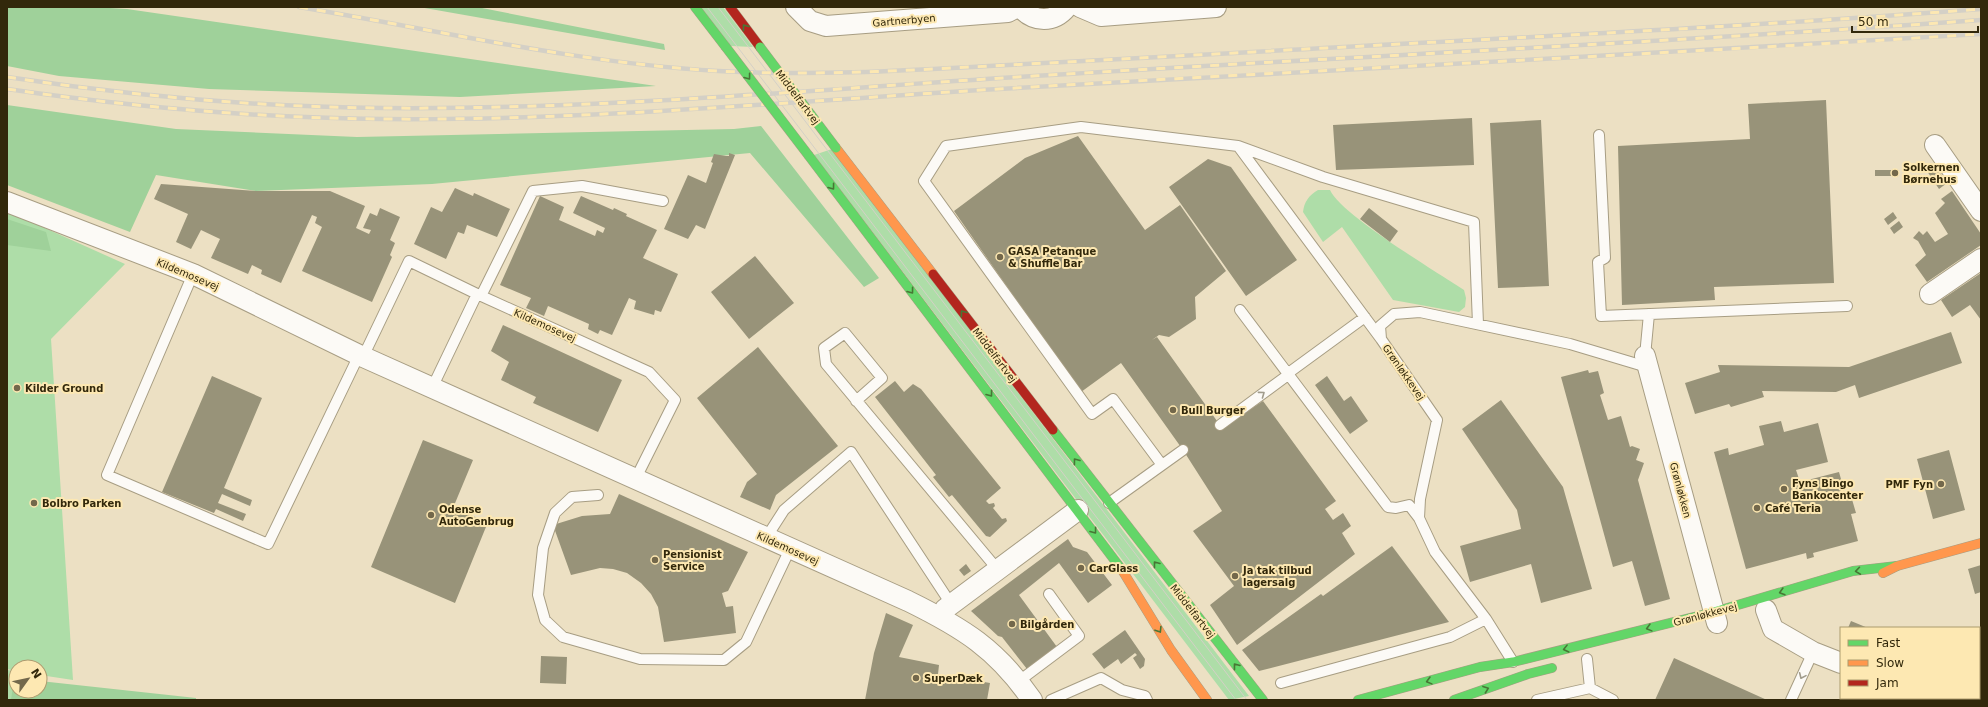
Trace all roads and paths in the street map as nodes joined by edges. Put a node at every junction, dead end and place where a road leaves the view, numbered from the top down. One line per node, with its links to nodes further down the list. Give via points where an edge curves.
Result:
1 (695, 7): 36 (street, one-way to 36, bridge)
2 (730, 7): 35 (street, Middelfartvej, one-way to 2, bridge)
3 (796, 7): 4 (street, Gartnerbyen, via 810,21 826,26 1008,12)
4 (1017, 7)
5 (1020, 7): 6 (street, via 1034,18 1044,20 1062,13)
6 (1067, 7)
7 (1080, 7): 8 (street, via 1101,16)
8 (1216, 7)
9 (1599, 135): 21 (lane, via 1605,258 1598,262 1601,316)
10 (1935, 145): 14 (street)
11 (1238, 146): 22 (lane); 23 (lane, via 1323,176 1474,222); 32 (lane, via 1081,127 946,146 924,181 1092,414 1113,399)
12 (663, 201): 18 (lane, via 582,186 533,191)
13 (7, 202): 16 (street, Kildemosevej)
14 (1981, 211)
15 (1981, 259): 17 (street)
16 (193, 274): 25 (street, Kildemosevej); 25 (lane, via 107,475 268,544)
17 (1930, 294)
18 (479, 295): 25 (lane, Kildemosevej, via 409,262); 28 (lane); 33 (lane, Kildemosevej, via 649,372 675,400)
19 (1847, 306): 21 (lane)
20 (1240, 310): 27 (lane)
21 (1649, 314): 26 (lane)
22 (1365, 317): 24 (lane); 27 (lane)
23 (1478, 324): 24 (lane, Grønløkkevej, via 1420,312 1394,314 1380,326); 26 (lane, Grønløkkevej)
24 (1381, 339): 37 (lane, Grønløkkevej, via 1437,420 1420,499)
25 (361, 356): 28 (street, Kildemosevej)
26 (1646, 361): 49 (street, Grønløkken)
27 (1288, 375): 30 (lane, one-way to 27); 37 (lane, via 1388,507 1409,505)
28 (432, 388): 33 (street, Kildemosevej)
29 (856, 401): 29 (lane, via 826,364 824,348 844,333 882,378); 43 (lane)
30 (1220, 425)
31 (1183, 450): 32 (lane)
32 (1162, 465): 35 (lane)
33 (635, 480): 38 (street, Kildemosevej)
34 (598, 495): 40 (lane, via 572,496 555,514 543,548 538,595 545,620 563,637 640,659 724,660 746,642)
35 (1109, 503): 63 (street, Middelfartvej, one-way to 35)
36 (1078, 510): 41 (street, one-way to 41); 43 (street)
37 (1419, 518): 48 (lane, Grønløkkevej, via 1435,552)
38 (766, 538): 40 (street, Kildemosevej); 47 (lane, via 784,510 851,452)
39 (1981, 543): 42 (street, Grønløkkevej)
40 (790, 548): 47 (street, Kildemosevej)
41 (1116, 561): 50 (street); 67 (street, one-way to 67, via 1171,650)
42 (1897, 566): 44 (street, Grønløkkevej); 49 (street, Grønløkkevej, one-way to 49, via 1853,571)
43 (998, 570): 47 (street)
44 (1871, 578)
45 (1049, 594): 58 (lane, via 1080,636)
46 (1766, 610): 51 (street, via 1773,629)
47 (946, 611): 58 (street, Kildemosevej)
48 (1486, 619): 53 (lane, Grønløkkevej); 59 (lane, via 1450,636)
49 (1716, 620): 53 (street, Grønløkkevej, one-way to 53)
50 (1168, 626)
51 (1814, 652): 54 (street); 72 (lane, one-way to 72)
52 (1587, 659): 60 (lane)
53 (1513, 662): 56 (street, Grønløkkevej); 57 (lane, Grønløkkevej)
54 (1840, 663)
55 (1565, 665): 57 (street)
56 (1480, 666): 61 (street); 68 (street, Grønløkkevej, one-way to 68)
57 (1517, 678): 69 (street, one-way to 57)
58 (1019, 681): 64 (street, Kildemosevej)
59 (1281, 683)
60 (1590, 688): 70 (lane); 71 (lane)
61 (1433, 690)
62 (1071, 696): 65 (lane); 66 (lane, via 1101,678 1122,690 1145,696)
63 (1262, 699)
64 (1032, 700)
65 (1052, 700)
66 (1148, 700)
67 (1207, 700)
68 (1358, 700)
69 (1454, 700)
70 (1537, 700)
71 (1613, 700)
72 (1792, 700)

